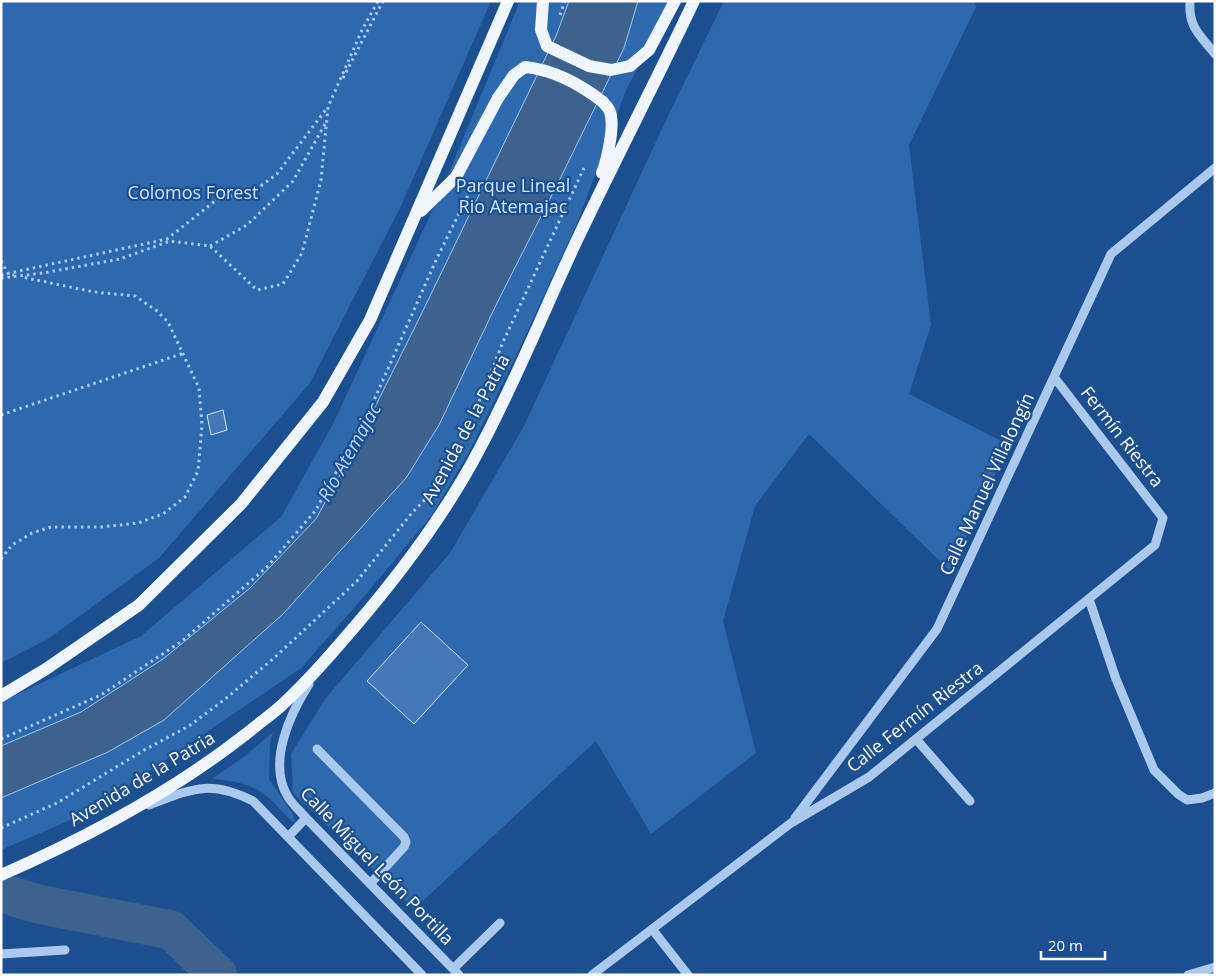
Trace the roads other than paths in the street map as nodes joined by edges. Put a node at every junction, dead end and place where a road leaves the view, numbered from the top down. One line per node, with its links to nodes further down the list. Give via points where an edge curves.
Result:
1 (508, 1): 8 (main road)
2 (543, 1): 3 (main road, bridge, via 541,30 547,46 589,66 611,70 630,66 649,50)
3 (675, 1)
4 (694, 1): 9 (main road, Avenida de la Patria)
5 (1190, 1): 6 (street, via 1189,15 1193,26)
6 (1214, 53)
7 (1215, 168): 10 (street, Calle Manuel Villalongín, via 1111,254)
8 (416, 216): 9 (main road, bridge, via 456,176 514,75 525,67 538,68 582,86 603,102 610,112 608,157); 14 (main road, via 370,320 323,402 241,504 139,605)
9 (578, 239): 13 (main road, Avenida de la Patria, via 507,394 441,514 395,580)
10 (1054, 377): 11 (street, Fermín Riestra); 21 (street, Calle Manuel Villalongín, via 937,629)
11 (1163, 518): 12 (street, Calle Fermín Riestra, via 1155,546)
12 (1089, 599): 15 (street, Calle Fermín Riestra); 17 (street, via 1116,679 1154,770 1187,800)
13 (322, 665): 19 (main road, Avenida de la Patria, via 281,706 196,772); 20 (street, Calle Miguel León Portilla, via 296,704 280,751 280,774 288,796)
14 (1, 696)
15 (916, 739): 18 (street); 21 (street, Calle Fermín Riestra, via 869,777)
16 (317, 749): 24 (street, via 404,836 404,847)
17 (1215, 793)
18 (970, 802)
19 (125, 813): 22 (street, via 189,790 212,787 234,792 252,801); 23 (main road, Avenida de la Patria, via 60,849)
20 (306, 818): 22 (street); 24 (street, Calle Miguel León Portilla)
21 (791, 823): 26 (street, Calle Fermín Riestra)
22 (288, 837): 31 (street)
23 (1, 874)
24 (370, 884): 30 (street, Calle Miguel León Portilla)
25 (500, 923): 30 (street)
26 (652, 929): 32 (street, Calle Fermín Riestra); 33 (street)
27 (65, 950): 28 (street)
28 (1, 954)
29 (1215, 967): 34 (street)
30 (456, 972)
31 (422, 975)
32 (592, 975)
33 (688, 975)
34 (1188, 975)

